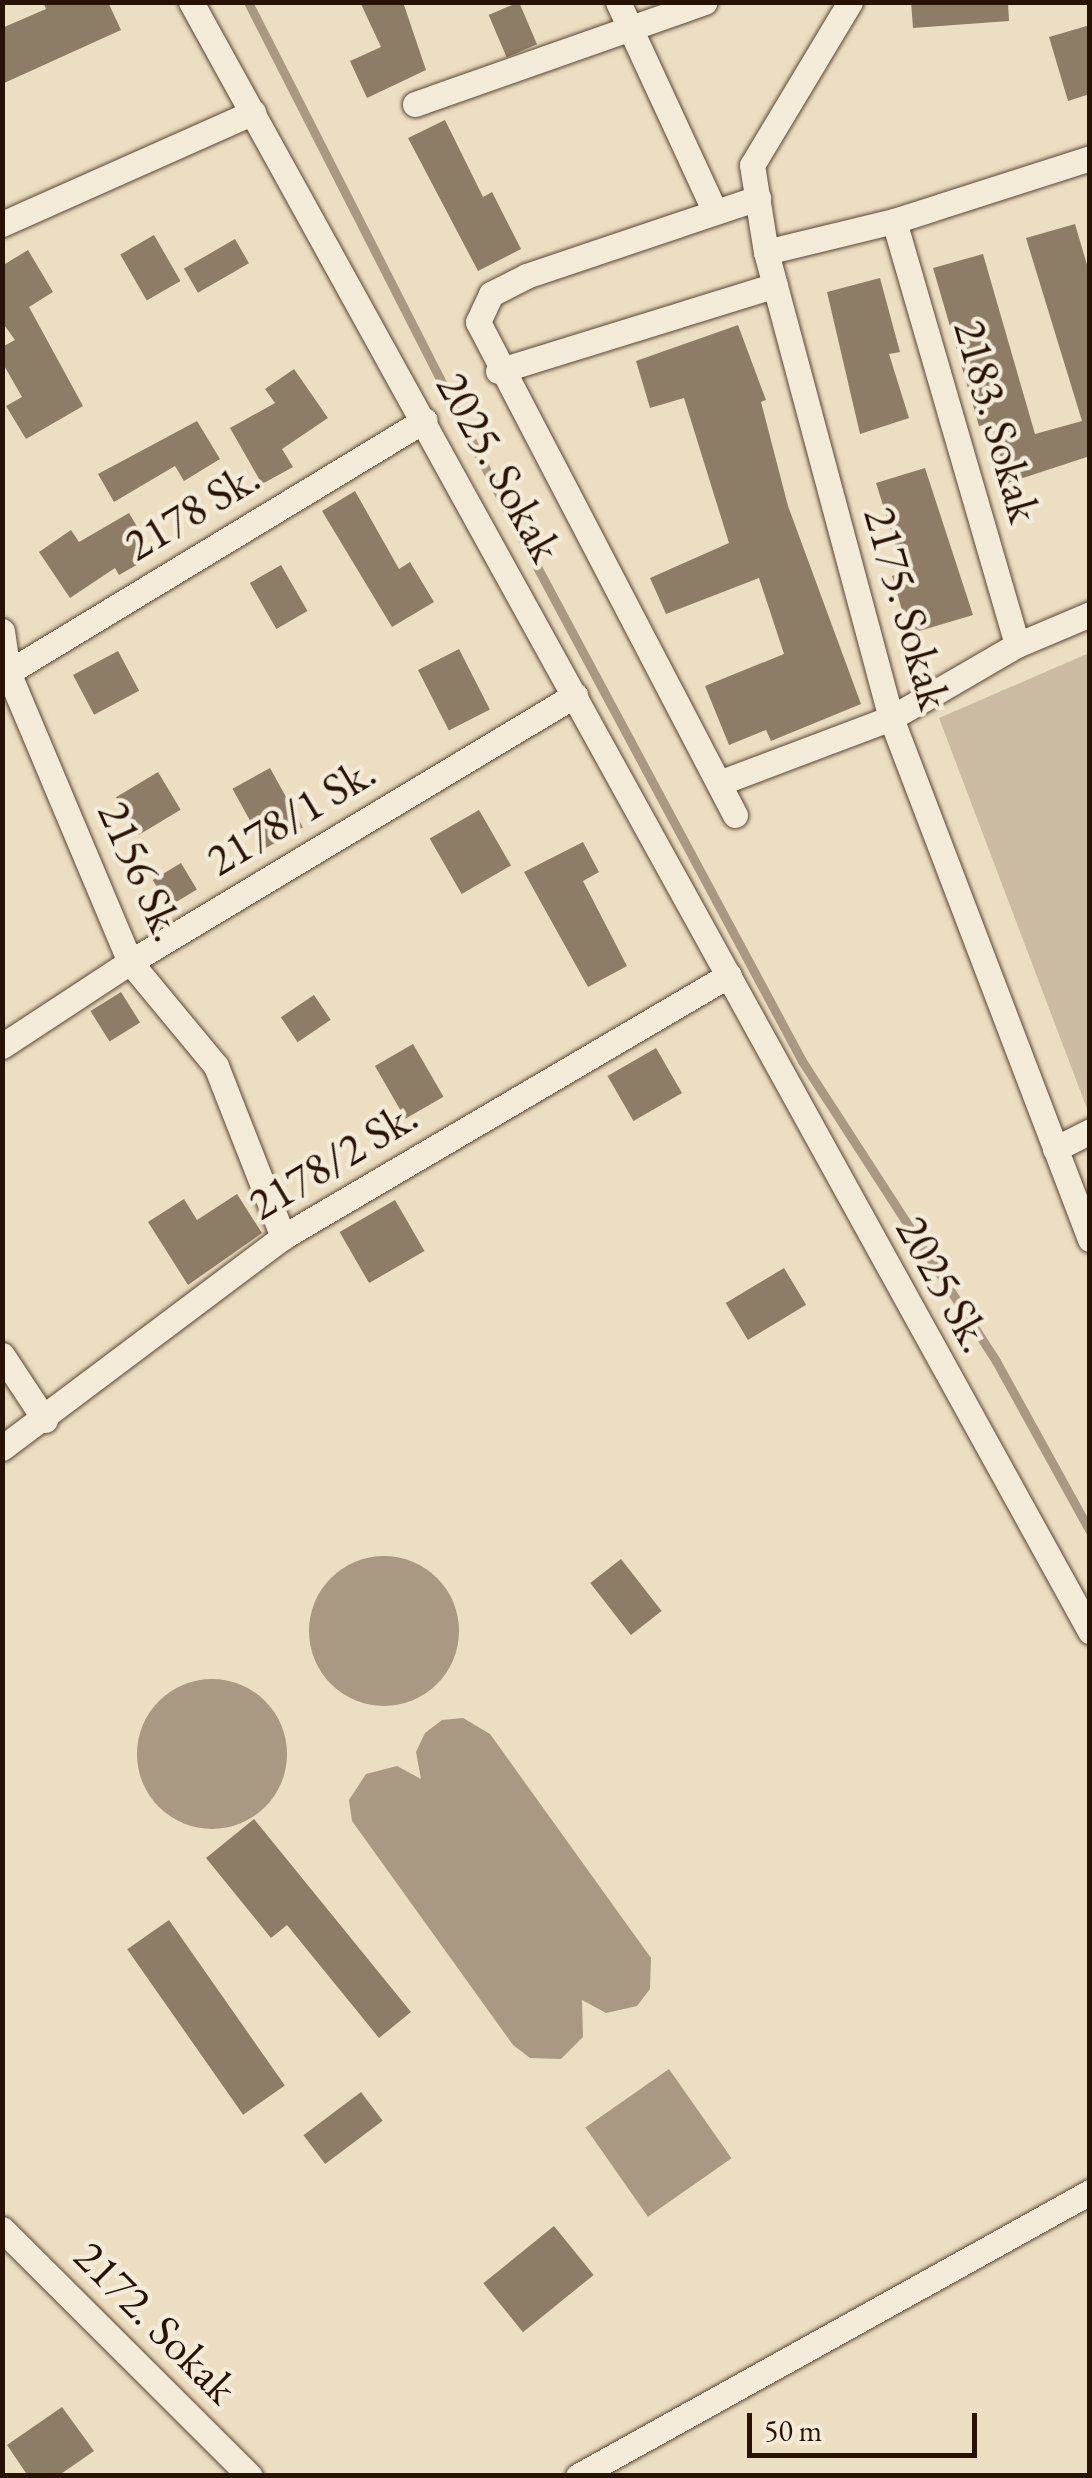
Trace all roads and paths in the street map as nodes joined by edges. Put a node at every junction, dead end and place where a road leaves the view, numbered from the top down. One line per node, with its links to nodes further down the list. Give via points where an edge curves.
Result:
1 (191, 2): 7 (street, 2025. Sokak)
2 (618, 2): 5 (street)
3 (705, 2): 5 (street)
4 (850, 2): 9 (street, 2175. Sokak, via 752,165)
5 (631, 32): 6 (street); 10 (street)
6 (415, 104)
7 (253, 112): 12 (street); 16 (street, 2025. Sokak)
8 (1090, 158): 11 (street)
9 (758, 198): 10 (street); 13 (street, 2175. Sokak)
10 (715, 212): 15 (street, via 491,294 478,322)
11 (894, 221): 13 (street); 19 (street, 2183. Sokak)
12 (2, 224)
13 (766, 252): 14 (street, 2175. Sokak)
14 (775, 285): 15 (street); 22 (street, 2175. Sokak)
15 (498, 371): 23 (street)
16 (425, 420): 20 (street, 2178 Sk.); 21 (street, 2025. Sokak)
17 (1090, 614): 19 (street)
18 (2, 632): 20 (street, 2156 Sk.)
19 (1017, 645): 22 (street)
20 (6, 674): 25 (street, 2156 Sk.)
21 (575, 695): 25 (street, 2178/1 Sk.); 26 (street, 2025. Sokak)
22 (892, 718): 23 (street); 29 (street, 2175. Sokak)
23 (718, 783): 24 (street)
24 (736, 815)
25 (130, 962): 27 (street, 2178/1 Sk.); 30 (street, 2156 Sk., via 216,1066)
26 (729, 975): 30 (street, 2178/2 Sk.); 35 (street, 2025 Sk.)
27 (2, 1046)
28 (1090, 1131): 29 (street)
29 (1056, 1149): 31 (street, 2175. Sokak)
30 (283, 1236): 33 (street, 2178/2 Sk.)
31 (1090, 1238)
32 (2, 1355): 33 (street)
33 (45, 1420): 34 (street, 2178/2 Sk.)
34 (2, 1448)
35 (1090, 1631)
36 (1090, 2192): 39 (street)
37 (2, 2228): 38 (street, 2172. Sokak)
38 (250, 2476)
39 (578, 2476)

